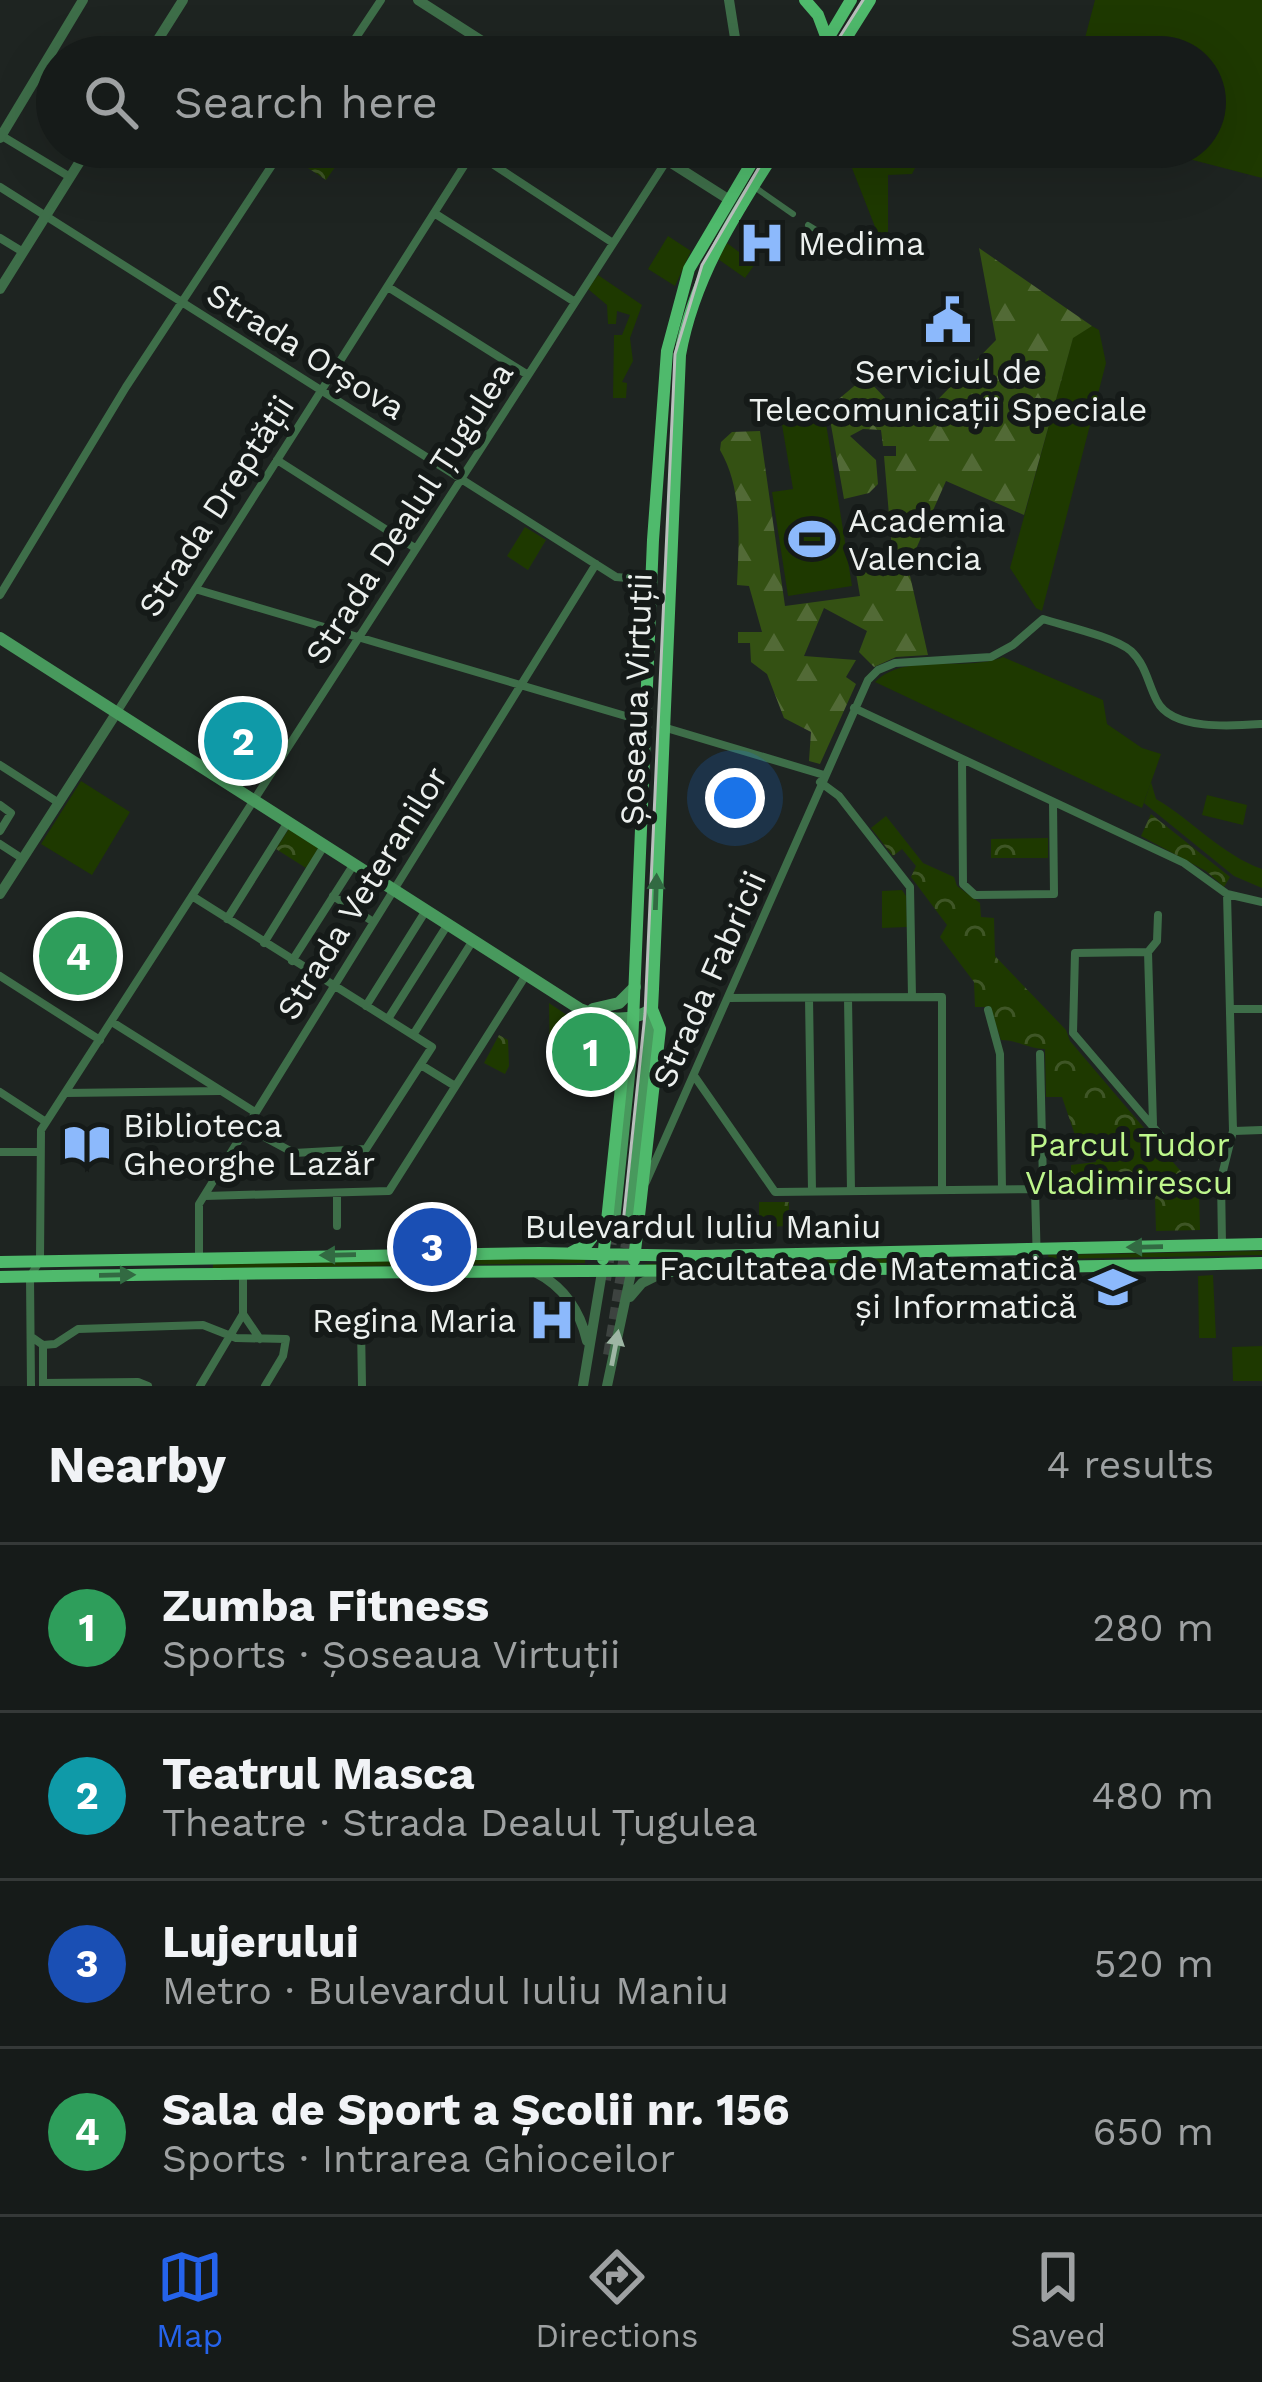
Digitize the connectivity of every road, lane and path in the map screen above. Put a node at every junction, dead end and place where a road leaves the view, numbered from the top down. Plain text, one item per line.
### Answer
1 (82, 0) edge
2 (183, 0) edge
3 (381, 0) edge
4 (418, 0) edge
5 (729, 0) edge
6 (870, 0) edge
7 (850, 2) edge
8 (810, 5) edge
9 (61, 36) edge
10 (160, 36) edge
11 (357, 36) edge
12 (474, 36) edge
13 (735, 36) edge
14 (826, 36) edge
15 (829, 36) edge
16 (847, 36) edge
17 (36, 78) edge
18 (1, 137) edge
19 (36, 158) edge
20 (53, 168) edge
21 (76, 168) edge
22 (270, 168) edge
23 (463, 168) edge
24 (503, 168) edge
25 (662, 168) edge
26 (679, 168) edge
27 (748, 168) edge
28 (765, 168) edge
29 (70, 178) junction
30 (753, 186) junction
31 (0, 187) edge
32 (728, 200) junction
33 (434, 213) junction
34 (793, 214) dead end
35 (46, 215) junction
36 (808, 225) dead end
37 (0, 238) edge
38 (613, 243) junction
39 (849, 250) dead end
40 (23, 252) junction
41 (388, 287) junction
42 (0, 289) edge
43 (182, 301) junction
44 (575, 302) junction
45 (528, 375) junction
46 (321, 392) junction
47 (277, 460) junction
48 (461, 478) junction
49 (415, 548) junction
50 (596, 564) junction
51 (652, 580) junction
52 (195, 589) junction
53 (0, 595) edge
54 (357, 637) junction
55 (0, 638) edge
56 (520, 685) junction
57 (854, 708) junction
58 (116, 712) junction
59 (646, 722) junction
60 (1262, 724) edge
61 (661, 726) junction
62 (962, 759) junction
63 (4, 767) edge
64 (822, 778) junction
65 (0, 784) edge
66 (252, 799) junction
67 (59, 802) junction
68 (1053, 802) junction
69 (0, 805) edge
70 (288, 822) junction
71 (0, 831) edge
72 (0, 844) edge
73 (324, 846) junction
74 (23, 859) junction
75 (353, 864) junction
76 (392, 889) junction
77 (0, 894) edge
78 (1227, 894) junction
79 (192, 896) junction
80 (333, 896) junction
81 (1262, 902) edge
82 (426, 910) junction
83 (1157, 915) dead end
84 (227, 919) junction
85 (372, 921) junction
86 (448, 924) junction
87 (473, 940) junction
88 (264, 943) junction
89 (1148, 952) junction
90 (292, 961) junction
91 (526, 975) junction
92 (0, 976) edge
93 (333, 986) junction
94 (635, 987) junction
95 (912, 997) junction
96 (728, 998) junction
97 (809, 998) junction
98 (848, 998) junction
99 (366, 1006) junction
100 (580, 1009) junction
101 (652, 1009) junction
102 (1230, 1009) junction
103 (1262, 1009) edge
104 (988, 1010) dead end
105 (388, 1019) junction
106 (633, 1019) junction
107 (112, 1022) junction
108 (412, 1035) junction
109 (100, 1040) junction
110 (632, 1046) junction
111 (1040, 1054) dead end
112 (419, 1069) junction
113 (694, 1076) junction
114 (455, 1086) junction
115 (222, 1091) junction
116 (0, 1092) edge
117 (65, 1093) junction
118 (255, 1112) junction
119 (46, 1122) junction
120 (246, 1126) junction
121 (1153, 1126) junction
122 (1262, 1130) edge
123 (1233, 1131) junction
124 (0, 1152) edge
125 (38, 1152) junction
126 (1226, 1156) junction
127 (643, 1189) junction
128 (1002, 1189) junction
129 (1035, 1189) junction
130 (942, 1190) junction
131 (812, 1191) junction
132 (851, 1191) junction
133 (337, 1193) junction
134 (204, 1196) junction
135 (610, 1219) junction
136 (338, 1226) dead end
137 (634, 1228) junction
138 (1262, 1244) edge
139 (1222, 1245) junction
140 (1037, 1249) junction
141 (569, 1253) junction
142 (604, 1253) junction
143 (634, 1255) junction
144 (666, 1256) junction
145 (199, 1258) junction
146 (40, 1260) junction
147 (0, 1262) edge
148 (1262, 1262) edge
149 (1037, 1267) junction
150 (532, 1270) junction
151 (243, 1272) junction
152 (602, 1272) junction
153 (631, 1273) junction
154 (663, 1273) junction
155 (0, 1277) edge
156 (30, 1284) junction
157 (622, 1311) junction
158 (243, 1314) junction
159 (361, 1326) dead end
160 (230, 1336) junction
161 (32, 1337) junction
162 (261, 1340) junction
163 (43, 1345) junction
164 (588, 1353) junction
165 (43, 1385) edge
166 (31, 1386) edge
167 (148, 1386) edge
168 (200, 1386) edge
169 (265, 1386) edge
170 (362, 1386) edge
171 (583, 1386) edge
172 (608, 1386) edge

1 - 9 street
2 - 10 street
3 - 11 street
4 - 12 street
5 - 13 street
6 - 16 main road
7 - 8 main road
7 - 15 main road
8 - 14 main road
17 - 18 street
18 - 19 street
20 - 29 street
21 - 29 street
22 - 43 street
23 - 33 street, Strada Dreptății
24 - 38 street
25 - 38 street, Strada Dealul Țugulea
26 - 32 street
27 - 32 main road, Șoseaua Virtuții
28 - 30 main road, Șoseaua Virtuții
29 - 35 street
30 - 34 street
30 - 61 main road, Șoseaua Virtuții
31 - 35 street, Strada Orșova
32 - 51 main road, Șoseaua Virtuții
33 - 41 street, Strada Dreptății
33 - 44 street
35 - 40 street
35 - 43 street, Strada Orșova
36 - 39 street
37 - 40 street
38 - 44 street, Strada Dealul Țugulea
40 - 42 street
41 - 45 street
41 - 46 street, Strada Dreptății
43 - 46 street, Strada Orșova
43 - 53 street
44 - 45 street, Strada Dealul Țugulea
45 - 48 street, Strada Dealul Țugulea
46 - 47 street, Strada Dreptății
46 - 48 street, Strada Orșova
47 - 49 street
47 - 52 street, Strada Dreptății
48 - 49 street, Strada Dealul Țugulea
48 - 50 street, Strada Orșova
49 - 54 street, Strada Dealul Țugulea
50 - 51 street, Strada Orșova
50 - 56 street, Strada Veteranilor
51 - 59 main road, Șoseaua Virtuții
52 - 54 street
52 - 58 street, Strada Dreptății
54 - 56 street
54 - 66 street, Strada Dealul Țugulea
55 - 58 main road
56 - 59 street
56 - 76 street, Strada Veteranilor
57 - 60 street, Strada Fabricii
57 - 62 street
57 - 64 street, Strada Fabricii
58 - 66 main road
58 - 67 street, Strada Dreptății
59 - 94 main road, Șoseaua Virtuții
61 - 64 street
101 -> 61 main road, Șoseaua Virtuții
62 - 68 street
62 - 68 street
63 - 65 street
63 - 67 street
64 - 95 street
64 - 96 street, Strada Fabricii
66 - 70 main road
66 - 79 street, Strada Dealul Țugulea
67 - 74 street, Strada Dreptății
68 - 78 street
69 - 71 street
70 - 73 main road
70 - 84 street
72 - 74 street
73 - 75 main road
73 - 88 street
74 - 77 street, Strada Dreptății
75 - 76 main road
75 - 80 street
76 - 82 main road
76 - 85 street, Strada Veteranilor
78 - 81 street
78 - 102 street
79 - 84 street
79 - 107 street, Strada Dealul Țugulea
80 - 85 street
80 - 90 street
82 - 86 main road
82 - 99 street
83 - 89 street
84 - 88 street
85 - 93 street, Strada Veteranilor
86 - 87 main road
86 - 105 street
87 - 91 main road
87 - 108 street
88 - 90 street
89 - 121 street
89 - 121 street
90 - 93 street
91 - 100 main road
91 - 114 street
92 - 109 street
93 - 99 street
93 - 118 street, Strada Veteranilor
94 - 100 main road
94 - 106 main road, Șoseaua Virtuții
95 - 98 street
95 - 130 street
96 - 97 street
96 - 113 street, Strada Fabricii
97 - 98 street
97 - 131 street
98 - 132 street
99 - 105 street
100 - 106 main road
100 - 110 main road
101 - 106 main road
101 - 127 main road, Șoseaua Virtuții
101 - 137 main road
102 - 103 street
102 - 123 street
104 - 128 street
105 - 108 street
106 - 110 main road, Șoseaua Virtuții
107 - 109 street, Strada Dealul Țugulea
107 - 115 street
108 - 112 street
109 - 117 street, Strada Dealul Țugulea
110 - 135 main road
110 - 135 main road, Șoseaua Virtuții
111 - 129 street
112 - 114 street
112 - 120 street
113 - 127 street, Strada Fabricii
113 - 131 street
114 - 133 street
115 - 117 street
115 - 118 street
116 - 119 street
117 - 119 street, Strada Dealul Țugulea
118 - 120 street, Strada Veteranilor
119 - 125 street, Strada Dealul Țugulea
120 - 134 street, Strada Veteranilor
121 - 126 street
122 - 123 street
123 - 126 street
124 - 125 street
125 - 146 street, Strada Dealul Țugulea
126 - 139 street
127 - 137 main road, Șoseaua Virtuții
128 - 129 street
128 - 130 street
129 - 140 street
130 - 132 street
131 - 132 street
133 - 134 street
133 - 136 street
134 - 145 street, Strada Veteranilor
135 - 141 main road
135 - 142 main road, Șoseaua Virtuții
137 - 143 main road, Șoseaua Virtuții
137 - 144 main road
138 - 139 main road, Bulevardul Iuliu Maniu
139 -> 140 main road, Bulevardul Iuliu Maniu
140 - 144 main road, Bulevardul Iuliu Maniu
140 - 149 street
141 - 142 main road, Bulevardul Iuliu Maniu
141 -> 145 main road, Bulevardul Iuliu Maniu
142 - 143 main road, Bulevardul Iuliu Maniu
142 - 152 main road, Șoseaua Virtuții
143 - 144 main road, Bulevardul Iuliu Maniu
143 - 153 main road, Șoseaua Virtuții
145 - 146 main road, Bulevardul Iuliu Maniu
146 - 147 main road, Bulevardul Iuliu Maniu
146 - 156 street
148 - 149 main road, Bulevardul Iuliu Maniu
149 - 154 main road, Bulevardul Iuliu Maniu
150 - 151 main road, Bulevardul Iuliu Maniu
150 - 152 main road, Bulevardul Iuliu Maniu
150 - 164 street
156 -> 151 main road, Bulevardul Iuliu Maniu
151 - 158 street
152 - 153 main road, Bulevardul Iuliu Maniu
152 - 164 street
153 - 154 main road, Bulevardul Iuliu Maniu
153 - 157 street
154 - 157 street
155 - 156 main road, Bulevardul Iuliu Maniu
156 - 161 street
172 -> 157 street
158 - 160 street
158 - 162 street
159 - 170 street
160 - 162 street
160 - 163 street
160 - 168 street
161 - 163 street
161 - 166 street
162 - 169 street
163 - 165 street
164 - 171 street
165 - 167 street

